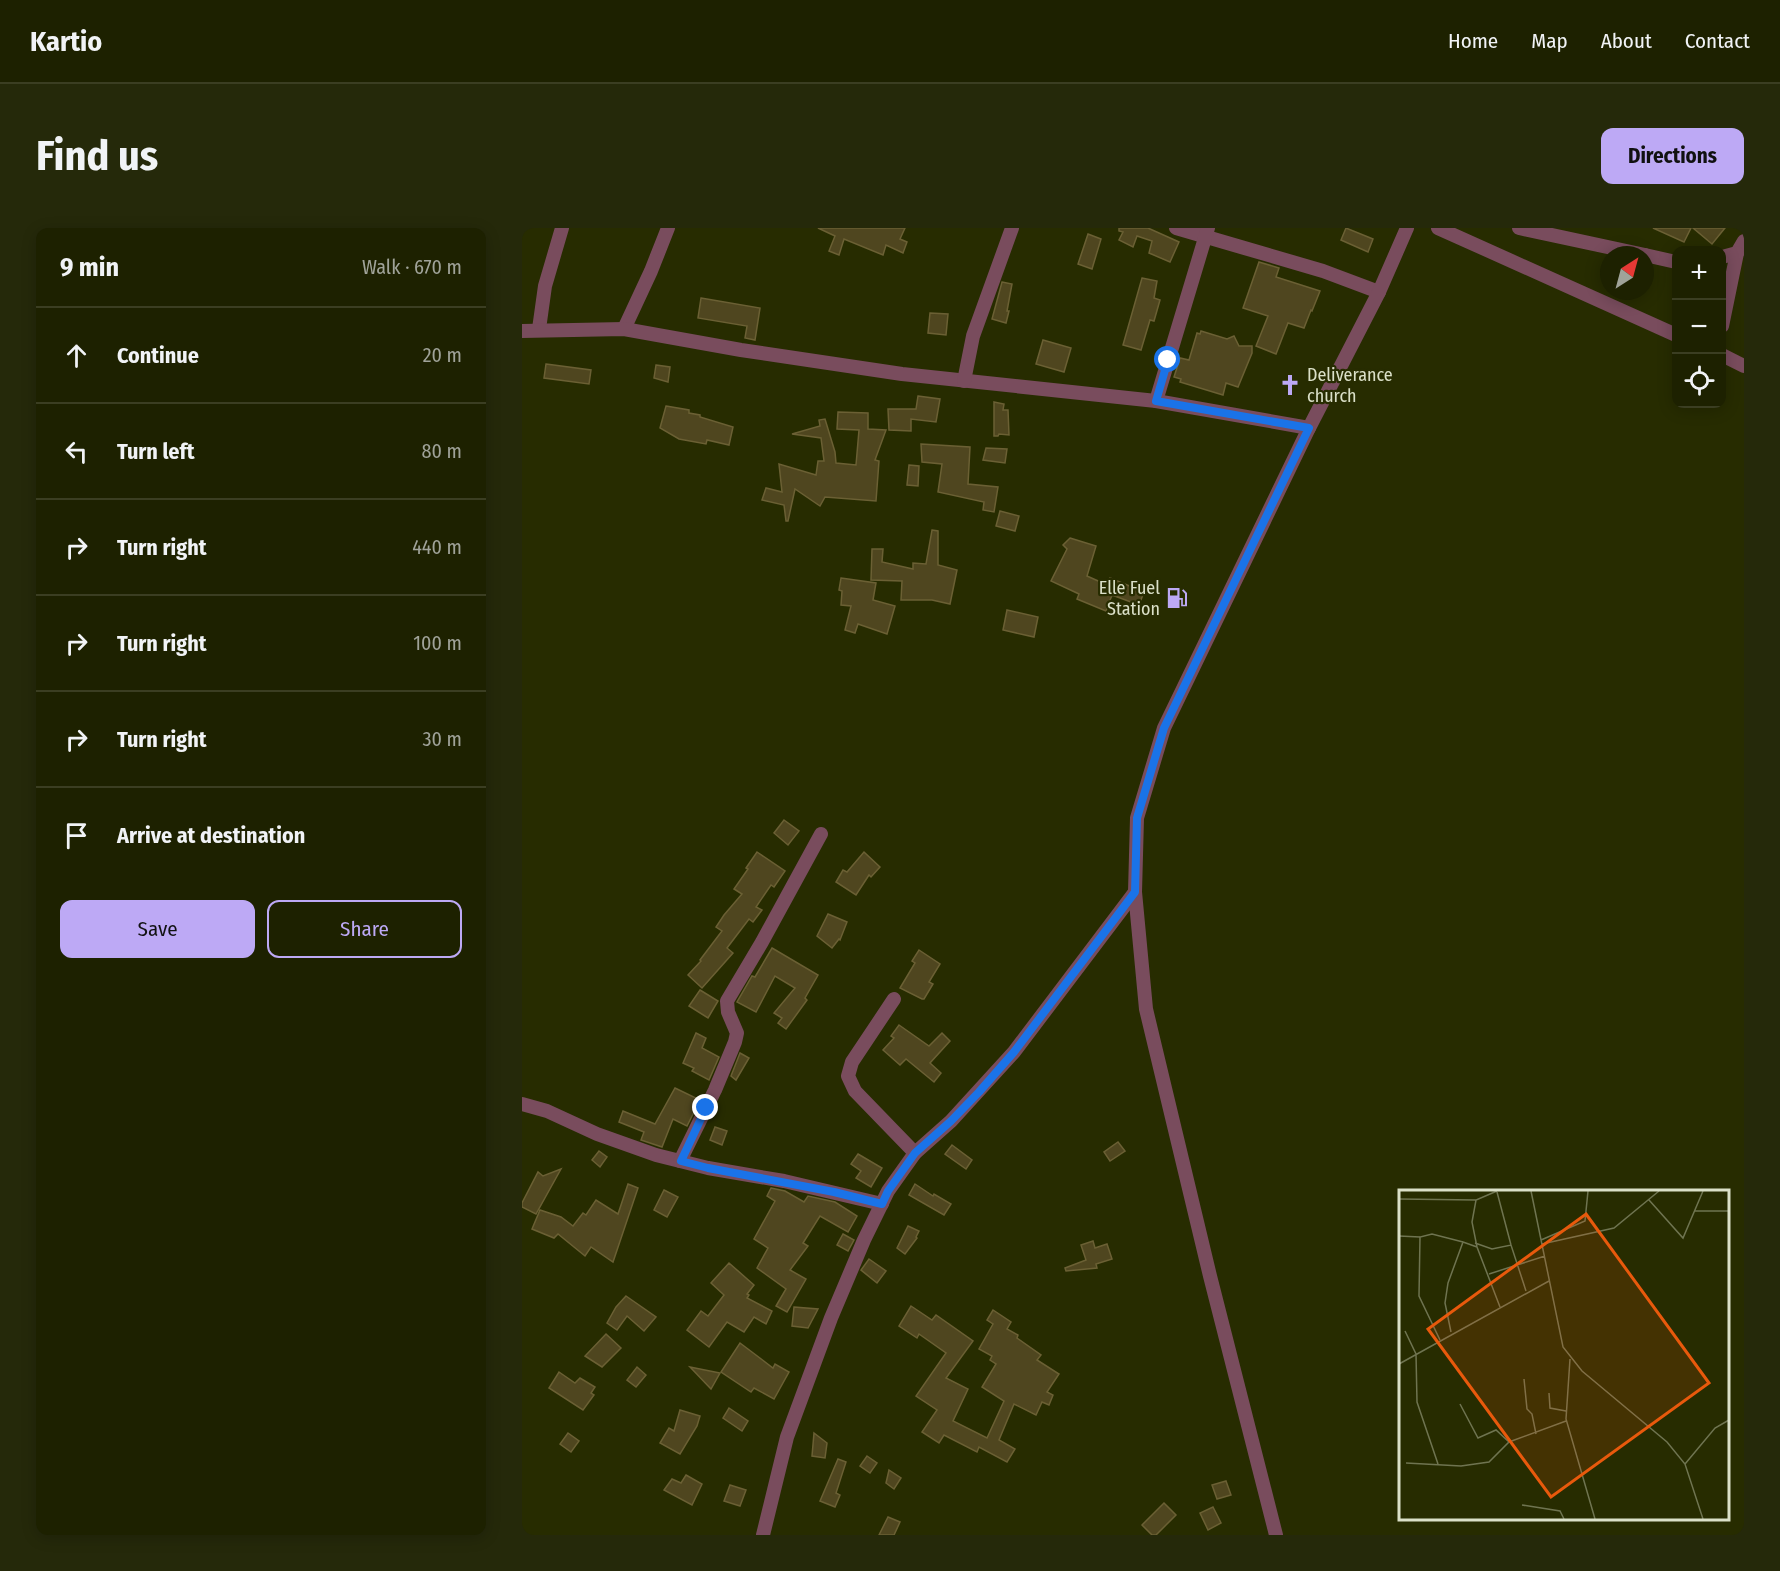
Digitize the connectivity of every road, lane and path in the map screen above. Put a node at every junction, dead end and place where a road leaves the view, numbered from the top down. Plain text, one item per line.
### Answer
1 (562, 228) edge
2 (668, 228) edge
3 (1012, 228) edge
4 (1176, 228) edge
5 (1407, 228) edge
6 (1438, 228) edge
7 (1519, 228) edge
8 (1206, 233) edge
9 (1603, 246) edge
10 (1740, 247) edge
11 (1726, 255) edge
12 (1654, 257) edge
13 (1672, 261) edge
14 (1379, 292) junction
15 (1726, 308) edge
16 (540, 329) junction
17 (624, 329) junction
18 (522, 331) edge
19 (1672, 333) edge
20 (1726, 357) edge
21 (1744, 366) edge
22 (964, 381) junction
23 (1156, 401) junction
24 (1309, 428) junction
25 (821, 834) dead end
26 (1135, 892) junction
27 (894, 999) dead end
28 (522, 1104) edge
29 (915, 1153) junction
30 (681, 1161) junction
31 (882, 1204) junction
32 (763, 1535) edge
33 (1276, 1535) edge

1 - 16 street
2 - 17 street
3 - 22 street
4 - 8 street
5 - 14 street
6 - 19 street
7 - 9 street
8 - 14 street
8 - 23 street
10 - 11 street
10 - 15 street
12 - 13 street
14 - 24 street
16 - 17 street
16 - 18 street
17 - 22 street
20 - 21 street
22 - 23 street
23 - 24 street
24 - 26 street
25 - 30 street
26 - 29 street
26 - 33 street
27 - 29 street
28 - 30 street
29 - 31 street
30 - 31 street
31 - 32 street

